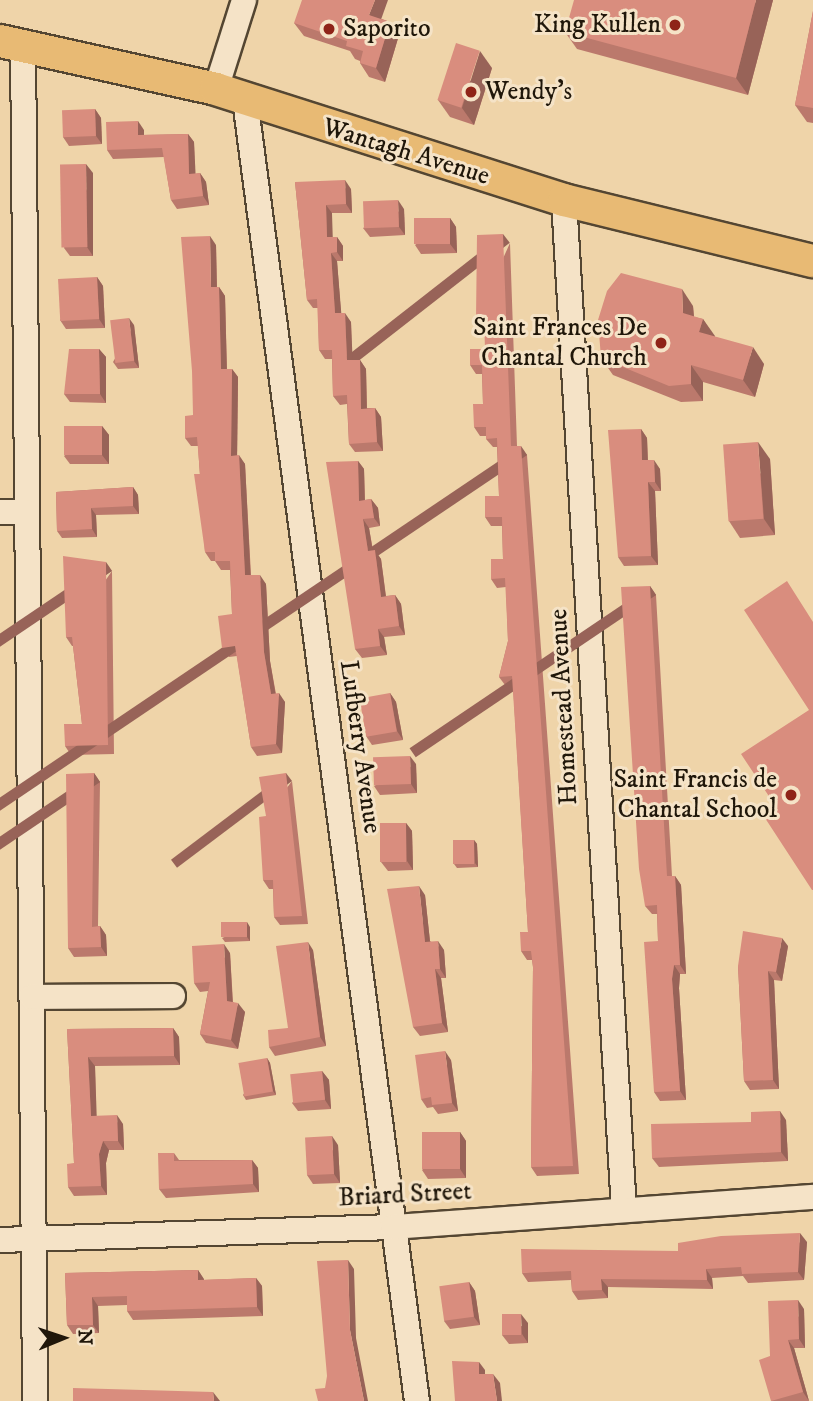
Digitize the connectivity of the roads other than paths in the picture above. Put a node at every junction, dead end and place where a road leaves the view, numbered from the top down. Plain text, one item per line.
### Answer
1 (244, 0) edge
2 (11, 42) edge
3 (216, 89) junction
4 (245, 100) junction
5 (564, 200) junction
6 (813, 261) edge
7 (0, 512) edge
8 (27, 512) junction
9 (173, 996) dead end
10 (32, 998) junction
11 (813, 1197) edge
12 (624, 1210) junction
13 (393, 1227) junction
14 (0, 1240) edge
15 (34, 1240) junction
16 (36, 1401) edge
17 (417, 1401) edge

1 - 3 street
2 - 3 main road, Wantagh Avenue
2 - 8 street
3 - 4 main road, Wantagh Avenue
4 - 5 main road, Wantagh Avenue
4 - 13 street, Lufberry Avenue
5 - 6 main road, Wantagh Avenue
5 - 12 street, Homestead Avenue
7 - 8 street
8 - 10 street
9 - 10 street
10 - 15 street
11 - 12 street, Briard Street
12 - 13 street, Briard Street
13 - 15 street, Briard Street
13 - 17 street, Lufberry Avenue
14 - 15 street, Briard Street
15 - 16 street

